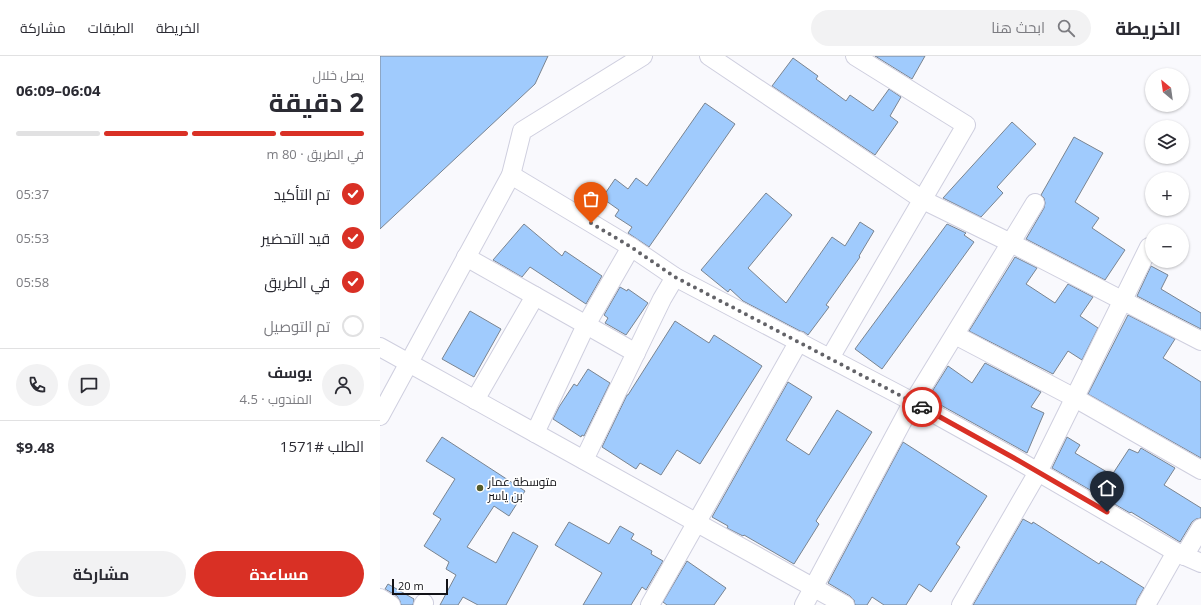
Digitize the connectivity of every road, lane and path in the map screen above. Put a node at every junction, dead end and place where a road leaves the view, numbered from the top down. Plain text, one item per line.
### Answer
1 (643, 56) edge
2 (709, 56) edge
3 (855, 56) edge
4 (511, 175) junction
5 (923, 200) junction
6 (1035, 203) dead end
7 (1011, 243) junction
8 (631, 247) junction
9 (1145, 255) edge
10 (466, 257) junction
11 (675, 277) junction
12 (535, 296) junction
13 (1122, 301) junction
14 (586, 325) junction
15 (954, 335) junction
16 (1201, 341) edge
17 (799, 342) junction
18 (380, 348) edge
19 (636, 353) junction
20 (830, 358) junction
21 (409, 364) junction
22 (1075, 398) junction
23 (475, 400) junction
24 (913, 402) junction
25 (380, 416) edge
26 (535, 433) junction
27 (584, 460) junction
28 (1201, 470) edge
29 (1038, 472) junction
30 (697, 523) junction
31 (1201, 528) edge
32 (1180, 554) junction
33 (1201, 563) edge
34 (814, 588) junction
35 (380, 598) edge
36 (391, 605) edge
37 (650, 605) edge
38 (804, 605) edge
39 (845, 605) edge
40 (960, 605) edge
41 (1146, 605) edge

1 - 4 street
2 - 5 street
3 - 5 street
4 - 8 street
4 - 10 street
5 - 7 street
5 - 20 street
6 - 7 street
7 - 13 street
7 - 15 street
8 - 11 street
8 - 14 street
9 - 13 street
10 - 12 street
10 - 21 street
11 - 17 street
11 - 19 street
12 - 14 street
12 - 23 street
13 - 16 street
13 - 22 street
14 - 19 street
14 - 26 street
15 - 22 street
15 - 24 street
17 - 20 street
17 - 30 street
18 - 21 street
19 - 27 street
20 - 24 street
21 - 23 street
21 - 25 street
22 - 28 street
22 - 29 street
23 - 26 street
24 - 29 street
24 - 34 street
26 - 27 street
27 - 30 street
29 - 32 street
29 - 40 street
30 - 34 street
30 - 37 street
31 - 32 street
32 - 33 street
32 - 41 street
34 - 38 street
34 - 39 street
35 - 36 street

